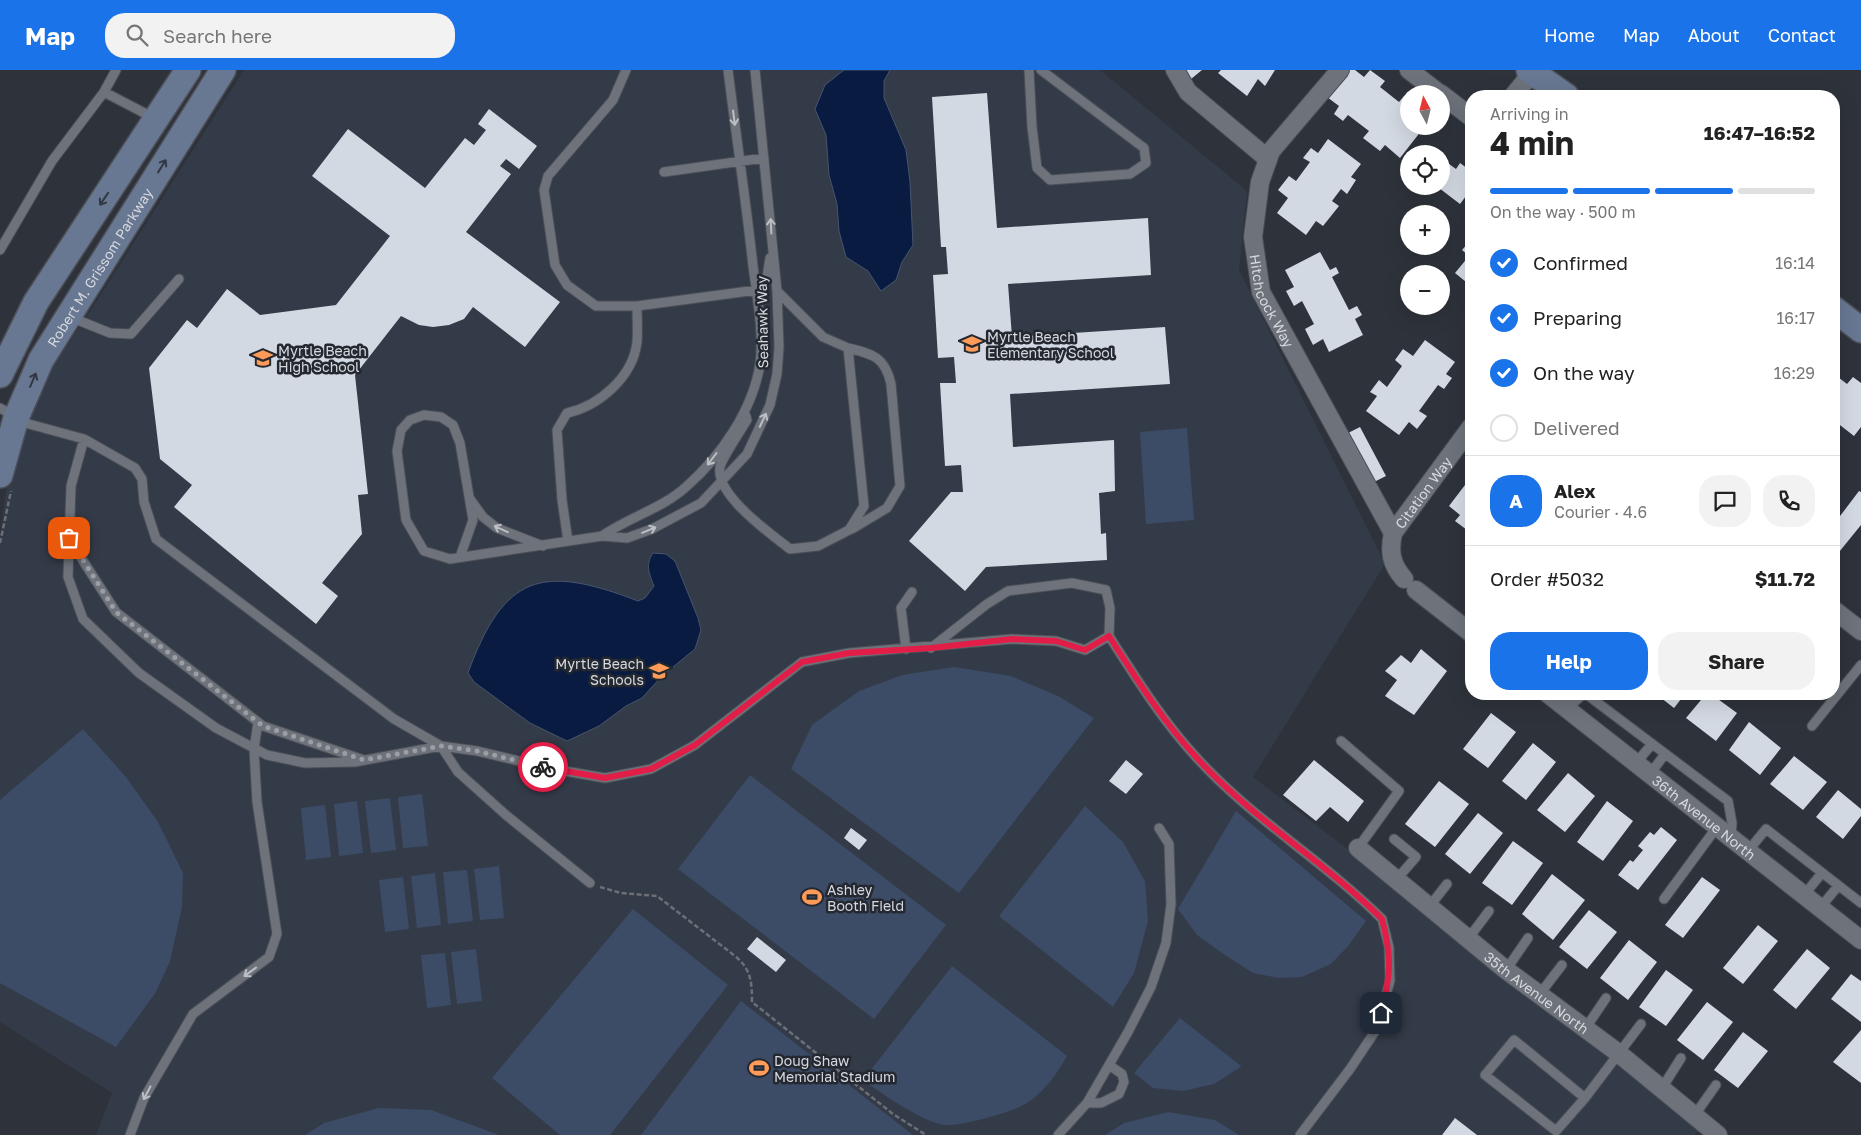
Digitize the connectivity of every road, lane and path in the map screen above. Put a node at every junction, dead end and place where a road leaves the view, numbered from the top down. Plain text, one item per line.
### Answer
1 (116, 70) edge
2 (188, 70) edge
3 (223, 70) edge
4 (626, 70) edge
5 (728, 70) edge
6 (755, 70) edge
7 (1029, 70) edge
8 (1041, 70) edge
9 (1175, 70) edge
10 (1340, 70) edge
11 (1409, 70) edge
12 (1531, 71) edge
13 (1429, 85) edge
14 (1517, 90) edge
15 (1551, 90) edge
16 (104, 92) junction
17 (1450, 101) edge
18 (1465, 112) edge
19 (157, 120) junction
20 (764, 158) junction
21 (1268, 159) junction
22 (739, 160) junction
23 (664, 172) dead end
24 (772, 244) junction
25 (0, 250) edge
26 (179, 279) dead end
27 (756, 290) junction
28 (777, 291) junction
29 (637, 306) junction
30 (1840, 314) edge
31 (68, 316) junction
32 (1861, 330) edge
33 (848, 348) junction
34 (0, 375) edge
35 (746, 411) junction
36 (8, 413) edge
37 (84, 439) junction
38 (1465, 439) edge
39 (6, 480) edge
40 (722, 480) junction
41 (469, 497) junction
42 (849, 530) junction
43 (1393, 533) junction
44 (602, 536) junction
45 (69, 538) junction
46 (568, 541) junction
47 (0, 544) edge
48 (543, 546) junction
49 (460, 557) junction
50 (912, 592) dead end
51 (1840, 615) edge
52 (1465, 628) edge
53 (1861, 631) edge
54 (1109, 636) junction
55 (931, 648) junction
56 (906, 649) junction
57 (1861, 665) edge
58 (1840, 691) edge
59 (1556, 700) edge
60 (1577, 700) edge
61 (1594, 700) edge
62 (1833, 700) edge
63 (1567, 709) junction
64 (258, 722) junction
65 (1812, 726) dead end
66 (1341, 741) dead end
67 (1652, 744) junction
68 (441, 746) junction
69 (254, 749) junction
70 (1665, 754) junction
71 (364, 760) junction
72 (1636, 763) junction
73 (1650, 774) junction
74 (1159, 828) dead end
75 (1724, 832) junction
76 (1394, 839) dead end
77 (1358, 848) joint
78 (1748, 851) junction
79 (1822, 873) junction
80 (1396, 880) junction
81 (590, 884) joint
82 (1447, 884) dead end
83 (1838, 886) junction
84 (1804, 896) junction
85 (1664, 899) dead end
86 (1861, 903) edge
87 (1429, 907) junction
88 (1820, 908) junction
89 (1489, 911) dead end
90 (1528, 938) dead end
91 (1468, 939) junction
92 (1861, 940) edge
93 (1562, 965) dead end
94 (1506, 970) junction
95 (1539, 995) junction
96 (1606, 998) dead end
97 (1641, 1024) dead end
98 (1584, 1029) junction
99 (1617, 1052) junction
100 (1681, 1058) dead end
101 (1109, 1065) junction
102 (1716, 1085) dead end
103 (1662, 1088) junction
104 (1585, 1098) junction
105 (1087, 1103) junction
106 (1694, 1116) junction
107 (130, 1135) edge
108 (926, 1135) edge
109 (1058, 1135) edge
110 (1300, 1135) edge
111 (1718, 1135) edge

1 - 16 lane
2 - 19 main road
31 -> 3 main road, Robert M. Grissom Parkway
4 - 29 lane
5 -> 22 lane, Seahawk Way
6 - 20 lane, Seahawk Way
7 - 8 lane
9 - 21 street
10 - 21 street, Hitchcock Way
11 - 13 street
12 - 14 street
12 - 15 main road
16 - 19 lane
16 - 25 lane
17 - 18 street
19 -> 34 main road
20 - 22 lane
24 -> 20 lane, Seahawk Way
21 - 43 street, Hitchcock Way
22 - 23 lane
22 - 27 lane, Seahawk Way
24 - 27 lane
24 - 28 lane, Seahawk Way
26 - 31 lane
27 - 29 lane
27 - 35 lane, Seahawk Way
28 - 33 lane
40 -> 28 lane, Seahawk Way
29 - 46 lane
30 - 32 main road
36 -> 31 main road, Robert M. Grissom Parkway
33 - 42 lane
33 - 42 lane
35 - 40 lane
35 -> 44 lane, Seahawk Way
36 - 37 lane
36 - 39 main road, Robert M. Grissom Parkway
37 - 45 lane
37 - 68 lane
38 - 43 street, Citation Way
39 - 47 path
40 - 42 lane
44 -> 40 lane, Seahawk Way
48 -> 41 lane, Seahawk Way
41 - 49 lane, Seahawk Way
41 - 49 lane, Seahawk Way
43 - 52 street, Citation Way
44 - 46 lane, Seahawk Way
45 - 64 lane
45 - 69 lane
46 - 48 lane, Seahawk Way
48 - 49 lane, Seahawk Way
50 - 56 lane
51 - 53 street
54 - 55 lane
54 - 55 lane
54 - 110 lane
55 - 56 lane
56 - 68 lane
57 - 58 lane
59 - 63 street, 36th Avenue North
60 - 63 lane
61 - 67 lane
62 - 65 lane
63 - 72 street, 36th Avenue North
64 - 69 lane
64 - 71 lane
66 - 77 lane
67 - 70 lane
67 - 72 lane
68 - 71 lane
68 - 81 lane
69 - 71 lane
69 -> 107 lane
70 - 73 lane
70 - 75 lane
72 - 73 street, 36th Avenue North
73 - 75 street, 36th Avenue North
74 - 101 lane
75 - 78 street, 36th Avenue North
75 - 85 lane
76 - 80 lane
77 - 80 street, 35th Avenue North
78 - 79 lane
78 - 84 street, 36th Avenue North
79 - 83 lane
79 - 84 lane
80 - 87 street, 35th Avenue North
81 - 108 path
82 - 87 lane
83 - 86 lane
83 - 88 lane
84 - 88 street, 36th Avenue North
87 - 91 street, 35th Avenue North
88 - 92 street, 36th Avenue North
89 - 91 lane
90 - 94 lane
91 - 94 street, 35th Avenue North
93 - 95 lane
94 - 95 street, 35th Avenue North
95 - 98 street, 35th Avenue North
96 - 98 lane
97 - 99 lane
98 - 99 street, 35th Avenue North
99 - 103 street, 35th Avenue North
99 - 104 lane
100 - 103 lane
101 - 105 lane
101 - 105 lane
102 - 106 lane
103 - 106 street, 35th Avenue North
104 - 104 lane
105 - 109 lane
106 - 111 street, 35th Avenue North

